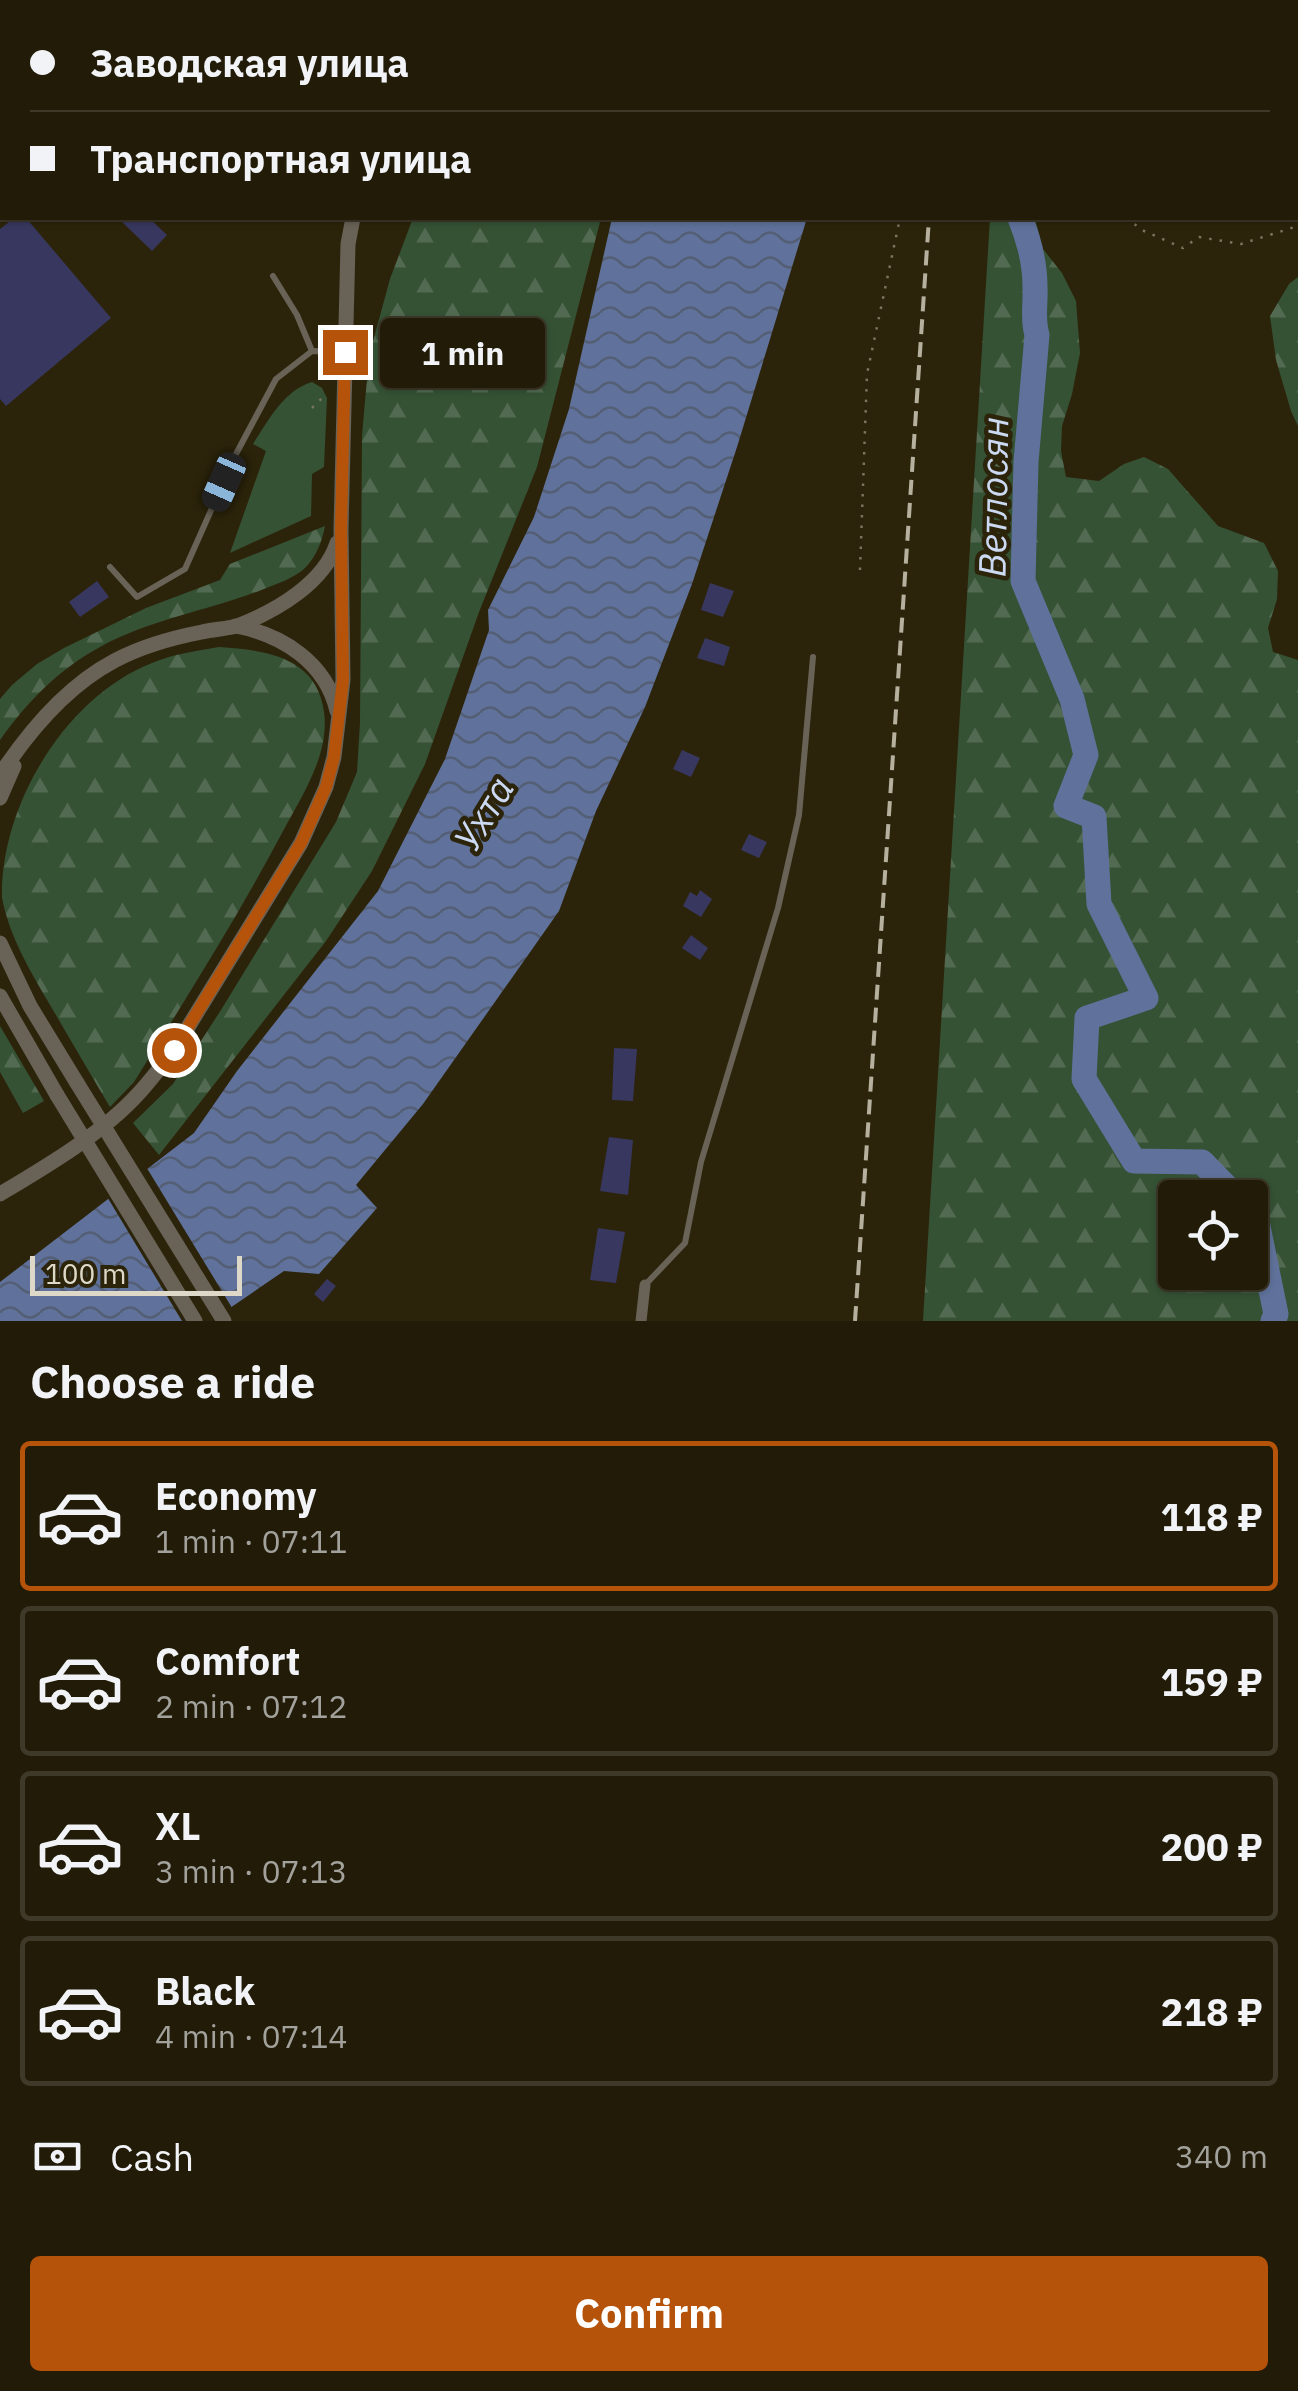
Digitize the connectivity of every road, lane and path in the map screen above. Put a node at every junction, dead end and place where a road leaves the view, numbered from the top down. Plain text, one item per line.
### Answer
1 (353, 220) edge
2 (900, 220) edge
3 (1129, 220) edge
4 (1298, 226) edge
5 (272, 276) dead end
6 (312, 351) junction
7 (345, 352) junction
8 (325, 395) dead end
9 (312, 408) dead end
10 (341, 529) junction
11 (110, 568) dead end
12 (860, 570) dead end
13 (236, 626) junction
14 (813, 657) dead end
15 (42, 720) junction
16 (338, 727) junction
17 (0, 775) edge
18 (0, 798) edge
19 (0, 943) edge
20 (0, 996) edge
21 (0, 1194) edge
22 (645, 1285) joint
23 (196, 1321) edge
24 (224, 1321) edge
25 (640, 1321) edge

1 - 7 street
2 - 12 path
3 - 4 path
5 - 6 lane
6 - 7 lane
6 - 11 lane
7 - 10 street
8 - 9 path
10 - 13 street
10 - 16 street
13 - 15 street
13 - 16 street
14 - 22 lane
15 - 17 street
15 - 18 street
16 - 21 street
19 - 24 street, bridge
20 - 23 street, bridge
22 - 25 street

